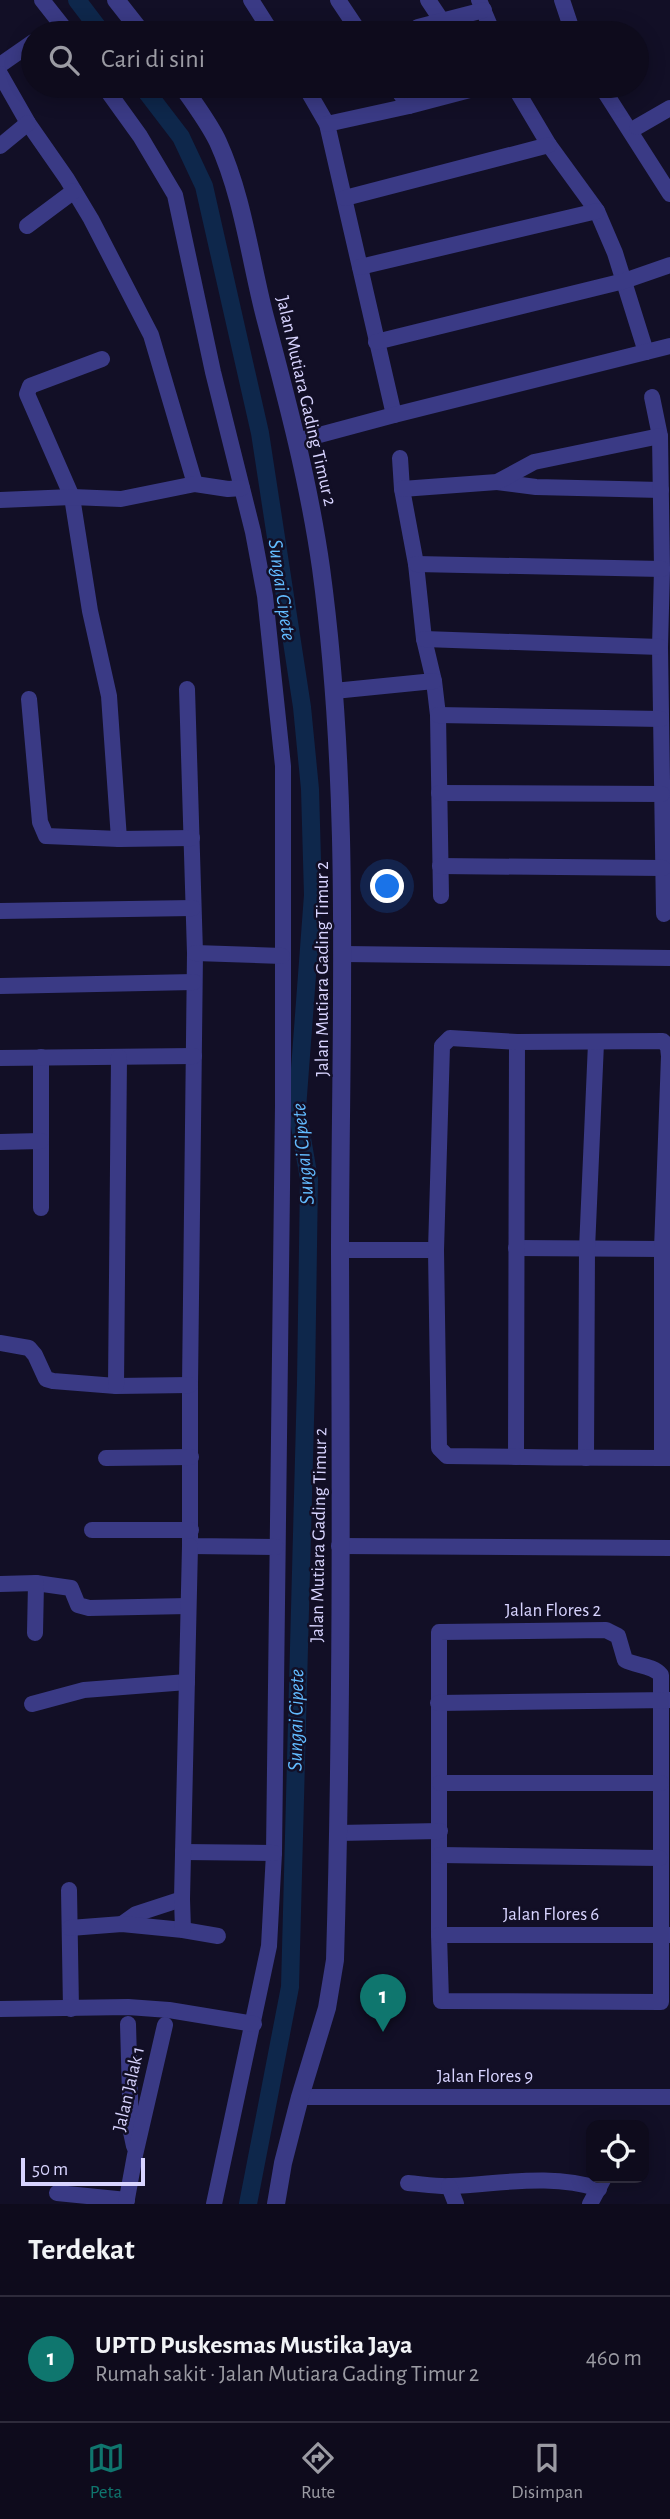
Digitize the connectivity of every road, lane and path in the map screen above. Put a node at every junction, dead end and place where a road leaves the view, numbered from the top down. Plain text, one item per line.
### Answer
1 (42, 0) edge
2 (116, 0) edge
3 (251, 0) edge
4 (338, 0) edge
5 (428, 0) edge
6 (562, 0) edge
7 (481, 5) edge
8 (58, 21) edge
9 (133, 21) edge
10 (264, 21) edge
11 (352, 21) edge
12 (442, 21) joint
13 (569, 21) edge
14 (21, 51) edge
15 (0, 65) edge
16 (0, 74) edge
17 (113, 98) edge
18 (190, 98) edge
19 (312, 98) edge
20 (403, 98) edge
21 (439, 98) edge
22 (521, 98) edge
23 (609, 98) edge
24 (409, 106) junction
25 (670, 108) edge
26 (28, 123) junction
27 (327, 124) junction
28 (637, 127) dead end
29 (550, 145) junction
30 (0, 146) edge
31 (74, 191) junction
32 (670, 194) edge
33 (345, 198) junction
34 (597, 211) junction
35 (27, 226) dead end
36 (670, 265) edge
37 (360, 267) junction
38 (624, 281) junction
39 (376, 342) junction
40 (670, 346) edge
41 (646, 352) junction
42 (102, 359) dead end
43 (652, 397) dead end
44 (394, 415) junction
45 (660, 436) junction
46 (297, 441) junction
47 (400, 458) dead end
48 (497, 482) junction
49 (195, 484) junction
50 (242, 488) junction
51 (402, 489) junction
52 (661, 490) junction
53 (72, 497) junction
54 (0, 500) edge
55 (416, 564) junction
56 (662, 569) junction
57 (424, 639) junction
58 (660, 647) junction
59 (434, 681) junction
60 (187, 689) dead end
61 (334, 691) junction
62 (29, 699) dead end
63 (438, 715) junction
64 (661, 719) junction
65 (439, 793) junction
66 (662, 794) junction
67 (119, 838) junction
68 (192, 838) junction
69 (440, 866) junction
70 (663, 868) junction
71 (441, 896) dead end
72 (193, 908) junction
73 (0, 911) edge
74 (664, 914) dead end
75 (195, 953) junction
76 (344, 954) junction
77 (282, 956) junction
78 (670, 958) edge
79 (194, 982) junction
80 (0, 986) edge
81 (517, 1042) junction
82 (596, 1043) junction
83 (194, 1056) junction
84 (41, 1057) junction
85 (119, 1057) junction
86 (0, 1058) edge
87 (41, 1141) junction
88 (0, 1142) edge
89 (41, 1208) dead end
90 (516, 1248) junction
91 (587, 1249) junction
92 (662, 1249) junction
93 (340, 1250) junction
94 (436, 1250) junction
95 (0, 1343) edge
96 (190, 1385) junction
97 (116, 1386) junction
98 (191, 1457) junction
99 (516, 1457) junction
100 (106, 1458) dead end
101 (586, 1458) junction
102 (666, 1458) edge
103 (92, 1530) dead end
104 (191, 1538) junction
105 (340, 1546) junction
106 (276, 1547) junction
107 (670, 1548) edge
108 (36, 1583) junction
109 (0, 1584) edge
110 (188, 1606) junction
111 (35, 1633) dead end
112 (187, 1682) junction
113 (665, 1700) edge
114 (438, 1703) junction
115 (32, 1704) dead end
116 (440, 1783) junction
117 (660, 1783) junction
118 (440, 1831) junction
119 (338, 1833) junction
120 (183, 1852) junction
121 (274, 1853) junction
122 (440, 1855) junction
123 (660, 1858) junction
124 (69, 1890) dead end
125 (182, 1899) junction
126 (122, 1924) junction
127 (70, 1928) junction
128 (183, 1930) junction
129 (439, 1935) junction
130 (666, 1935) edge
131 (218, 1936) dead end
132 (71, 2008) junction
133 (0, 2009) edge
134 (128, 2024) dead end
135 (254, 2024) junction
136 (165, 2025) dead end
137 (300, 2097) junction
138 (670, 2097) edge
139 (135, 2155) junction
140 (408, 2183) dead end
141 (586, 2183) edge
142 (601, 2183) edge
143 (449, 2186) junction
144 (57, 2193) dead end
145 (127, 2202) edge
146 (214, 2204) edge
147 (275, 2204) edge
148 (456, 2204) edge
149 (590, 2204) edge

1 - 8 street
2 - 9 street
3 - 10 street
4 - 11 street
5 - 12 street
6 - 13 street
7 - 12 street
14 - 15 street
16 - 26 street
17 - 50 street
18 - 46 street, Jalan Mutiara Gading Timur 2
19 - 27 street
20 - 24 street
21 - 24 street
22 - 29 street
23 - 32 street
24 - 27 street
25 - 28 street
26 - 30 street
26 - 31 street
27 - 33 street
29 - 33 street
29 - 34 street
31 - 35 street
31 - 49 street
33 - 37 street
34 - 37 street
34 - 38 street
36 - 38 street
37 - 39 street
38 - 39 street
38 - 41 street
39 - 44 street
40 - 41 street
41 - 44 street
42 - 53 street
43 - 45 street
44 - 46 street
45 - 48 street
45 - 52 street
46 - 61 street, Jalan Mutiara Gading Timur 2
47 - 51 street
48 - 51 street
48 - 52 street
49 - 50 street
49 - 53 street
50 - 77 street
51 - 55 street
52 - 56 street
53 - 54 street
53 - 67 street
55 - 56 street
55 - 57 street
56 - 58 street
57 - 58 street
57 - 59 street
58 - 64 street
59 - 61 street
59 - 63 street
60 - 68 street
61 - 76 street, Jalan Mutiara Gading Timur 2
62 - 67 street
63 - 64 street
63 - 65 street
64 - 66 street
65 - 66 street
65 - 69 street
66 - 70 street
67 - 68 street
68 - 72 street
69 - 70 street
69 - 71 street
70 - 74 street
72 - 73 street
72 - 75 street
75 - 77 street
75 - 79 street
76 - 78 street
76 - 93 street, Jalan Mutiara Gading Timur 2
77 - 106 street
79 - 80 street
79 - 83 street
81 - 82 street
81 - 90 street
81 - 94 street
82 - 91 street
82 - 92 street
83 - 85 street
83 - 96 street
84 - 85 street
84 - 86 street
84 - 87 street
85 - 97 street
87 - 88 street
87 - 89 street
90 - 91 street
90 - 99 street
91 - 92 street
91 - 101 street
92 - 102 street
93 - 94 street
93 - 105 street, Jalan Mutiara Gading Timur 2
94 - 99 street
95 - 97 street
96 - 97 street
96 - 98 street
98 - 100 street
98 - 104 street
99 - 101 street
101 - 102 street
103 - 104 street
104 - 106 street
104 - 110 street
105 - 107 street
105 - 119 street, Jalan Mutiara Gading Timur 2
106 - 121 street
108 - 109 street
108 - 110 street
108 - 111 street
110 - 112 street
112 - 115 street
112 - 120 street
113 - 114 street
113 - 114 street, Jalan Flores 2
113 - 117 street
114 - 116 street
116 - 117 street
116 - 118 street
117 - 123 street
118 - 119 street
118 - 122 street
119 - 137 street, Jalan Mutiara Gading Timur 2
120 - 121 street
120 - 125 street
121 - 135 street
122 - 123 street
122 - 129 street
123 - 130 street
124 - 127 street
125 - 126 street
125 - 128 street
126 - 127 street
126 - 128 street
127 - 132 street
128 - 131 street
129 - 130 street, Jalan Flores 6
129 - 130 street
132 - 133 street
132 - 135 street
134 - 139 street
135 - 146 street
136 - 139 street, Jalan Jalak 1
137 - 138 street, Jalan Flores 9
137 - 147 street, Jalan Mutiara Gading Timur 2
139 - 145 street, Jalan Jalak 1
140 - 143 street
141 - 143 street
142 - 149 street
143 - 148 street
144 - 145 street

